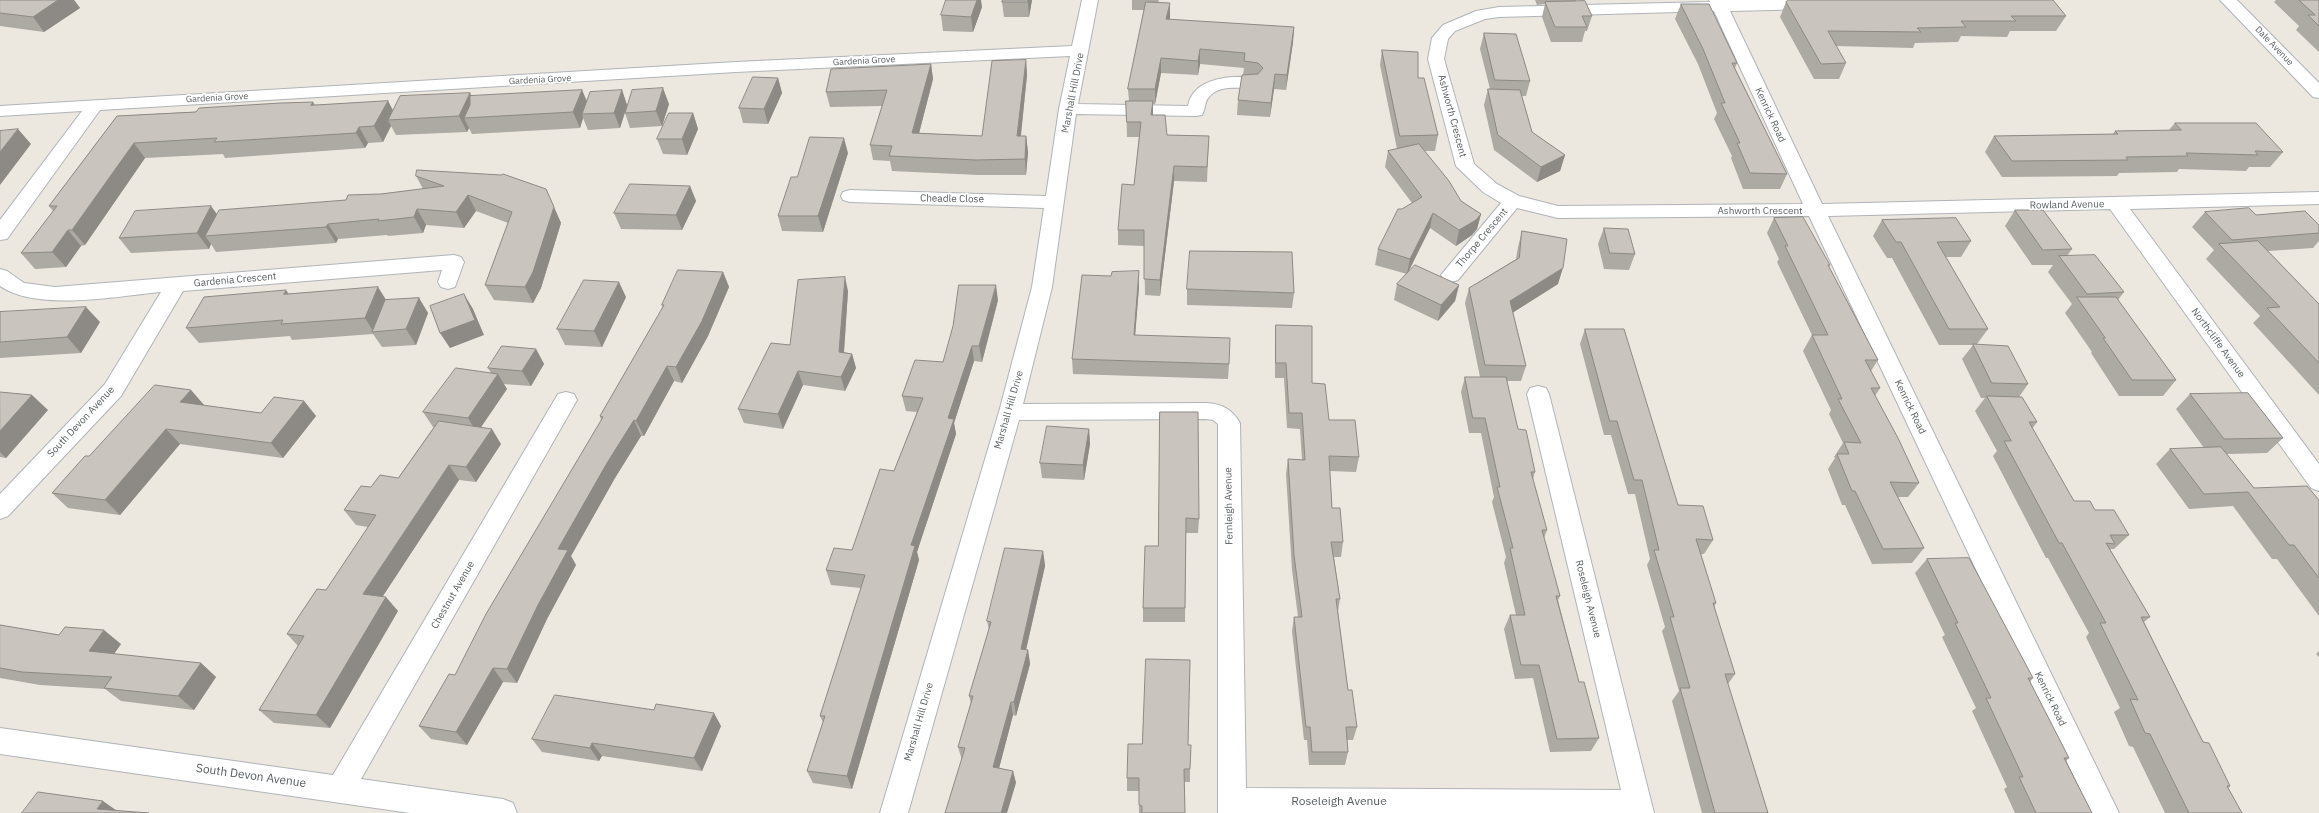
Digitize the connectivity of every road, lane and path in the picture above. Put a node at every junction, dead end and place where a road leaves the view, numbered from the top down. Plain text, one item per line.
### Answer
1 (1090, 0) edge
2 (2228, 0) edge
3 (1718, 3) edge
4 (1831, 3) edge
5 (1081, 51) junction
6 (1251, 83) edge
7 (2319, 93) edge
8 (96, 104) junction
9 (1068, 109) junction
10 (0, 111) edge
11 (850, 196) dead end
12 (2319, 198) edge
13 (1514, 201) junction
14 (1055, 202) junction
15 (2116, 204) junction
16 (1815, 211) junction
17 (0, 234) edge
18 (1451, 275) dead end
19 (0, 276) edge
20 (448, 282) dead end
21 (176, 285) junction
22 (1538, 394) dead end
23 (566, 400) dead end
24 (1010, 412) junction
25 (2319, 482) edge
26 (0, 509) edge
27 (0, 741) edge
28 (340, 789) junction
29 (1232, 807) edge
30 (1639, 809) edge
31 (503, 813) edge
32 (894, 813) edge
33 (2105, 813) edge

1 - 5 street, Marshall Hill Drive
2 - 7 street, Dale Avenue
3 - 4 street, Ashworth Crescent
3 - 13 street, Ashworth Crescent
3 - 16 street, Kenrick Road
5 - 8 street, Gardenia Grove
5 - 9 street, Marshall Hill Drive
6 - 9 street
8 - 10 street, Gardenia Grove
8 - 17 street
9 - 14 street, Marshall Hill Drive
11 - 14 street, Cheadle Close
12 - 15 street, Rowland Avenue
13 - 16 street, Ashworth Crescent
13 - 18 street, Thorpe Crescent
14 - 24 street, Marshall Hill Drive
15 - 16 street, Rowland Avenue
15 - 25 street, Northcliffe Avenue
16 - 33 street, Kenrick Road
19 - 21 street, Gardenia Crescent
20 - 21 street, Gardenia Crescent
21 - 26 street, South Devon Avenue
22 - 30 street, Roseleigh Avenue
23 - 28 street, Chestnut Avenue
24 - 29 street, Fernleigh Avenue
24 - 32 street, Marshall Hill Drive
27 - 28 street, South Devon Avenue
28 - 31 street, South Devon Avenue
29 - 30 street, Roseleigh Avenue

